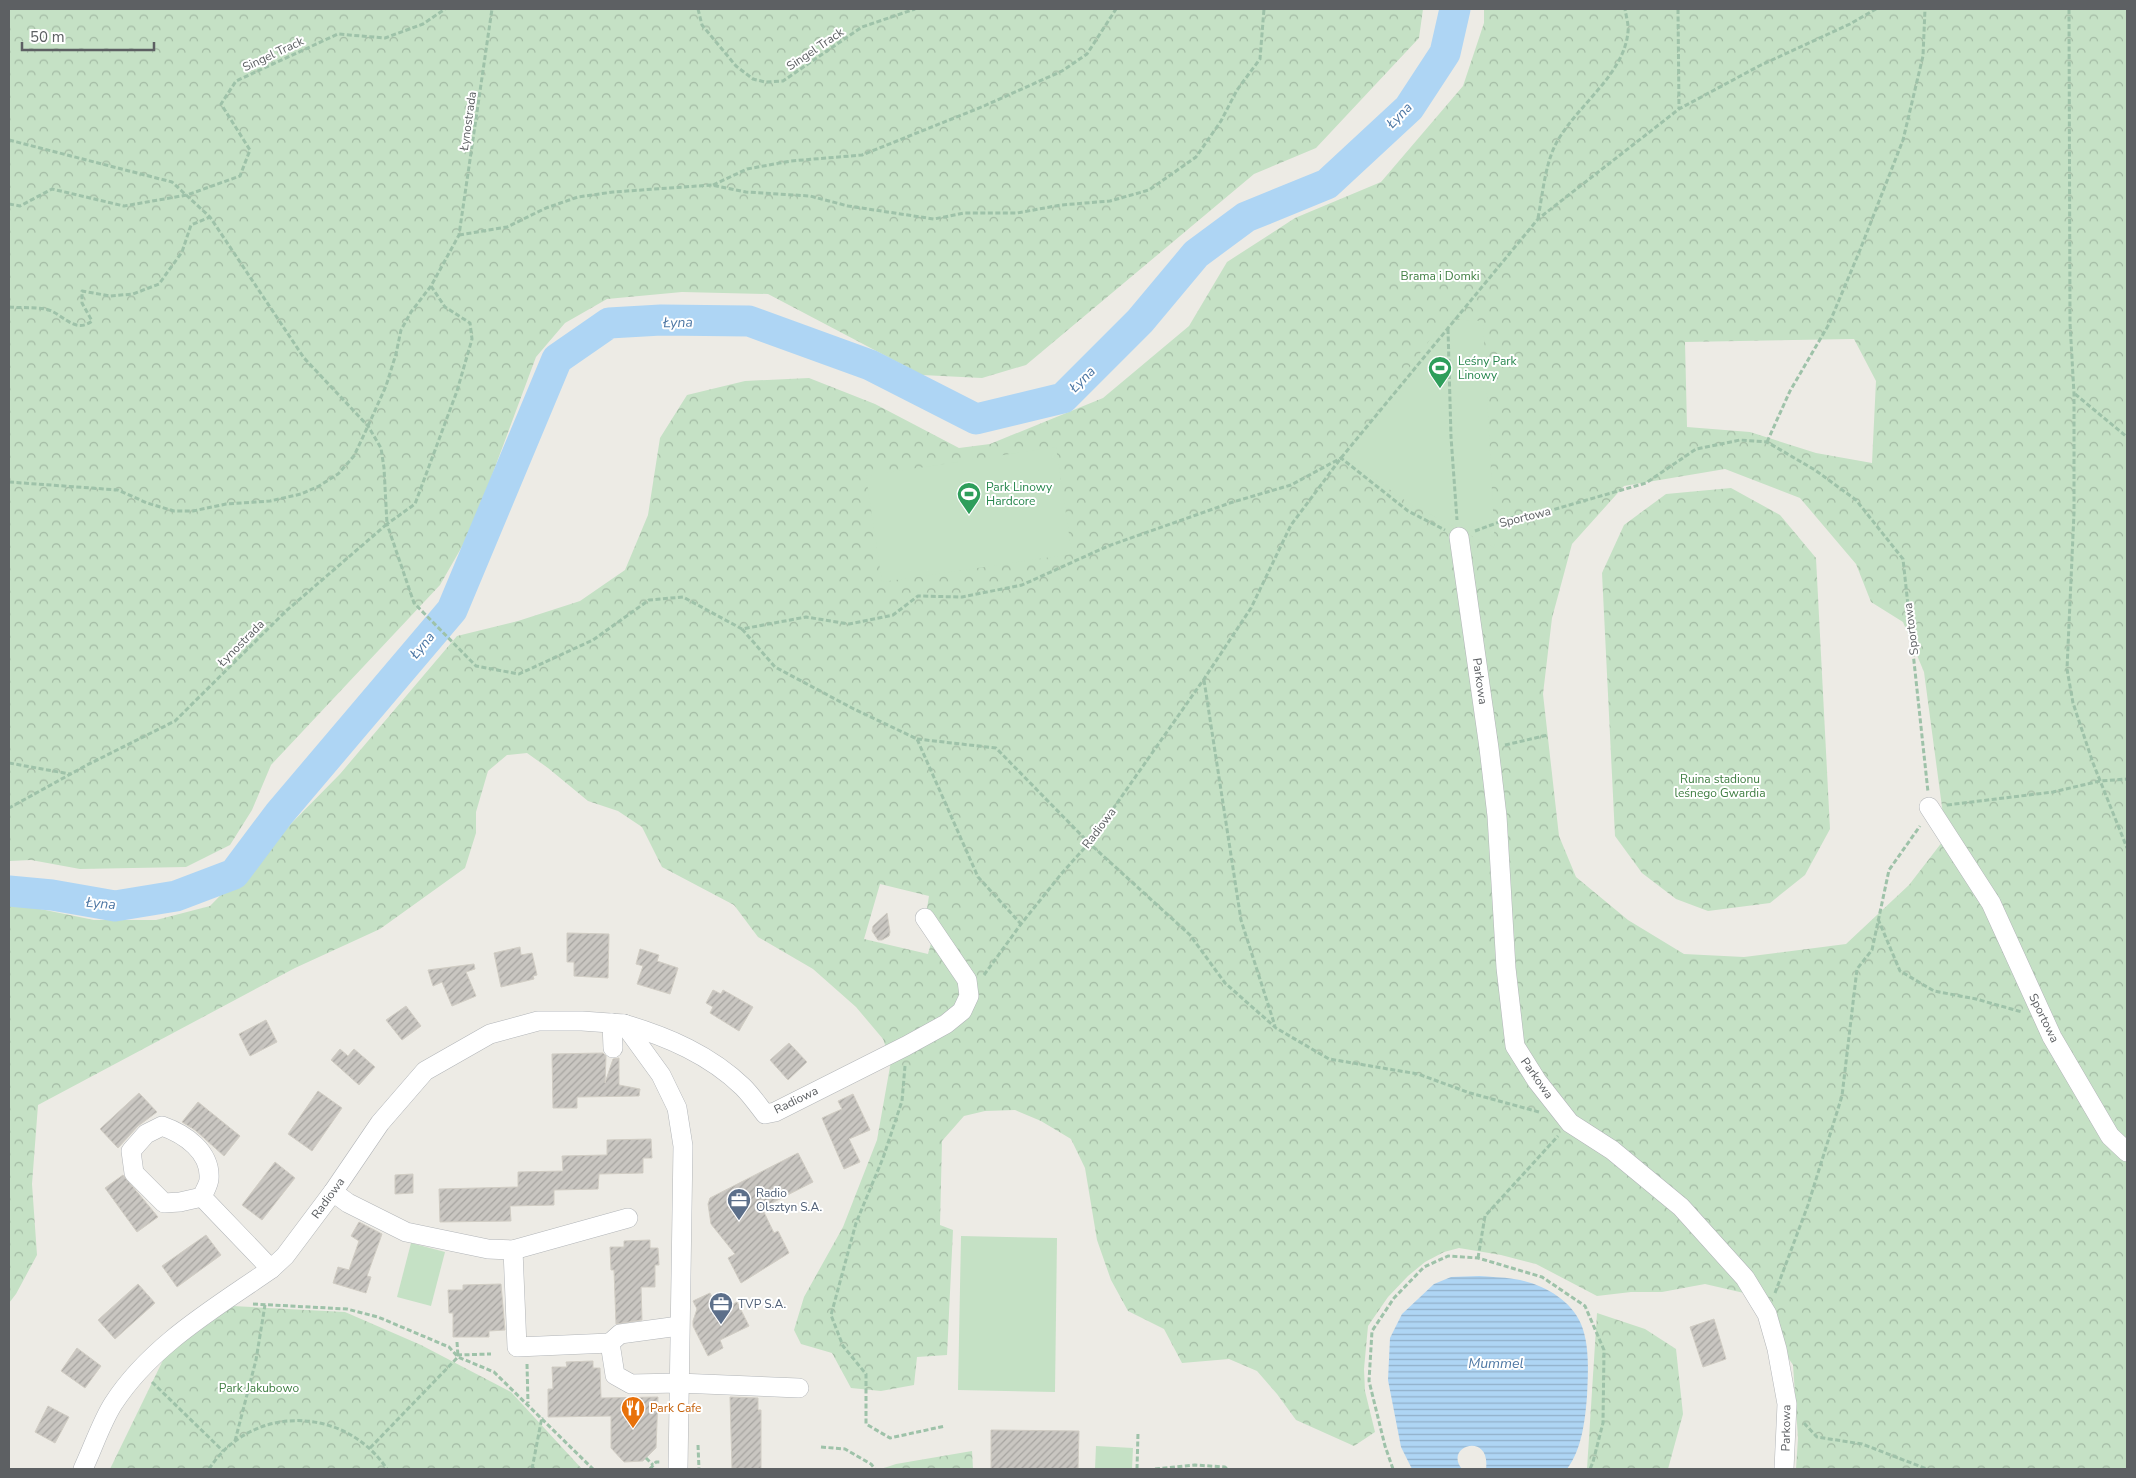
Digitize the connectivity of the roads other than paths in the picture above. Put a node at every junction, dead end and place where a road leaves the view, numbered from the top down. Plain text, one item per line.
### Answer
1 (1459, 537) road end
2 (1929, 807) road end
3 (925, 918) dead end
4 (618, 1024) junction
5 (613, 1048) dead end
6 (2127, 1152) edge
7 (333, 1192) junction
8 (202, 1197) junction
9 (628, 1218) dead end
10 (513, 1250) junction
11 (271, 1269) junction
12 (679, 1326) junction
13 (610, 1343) junction
14 (678, 1383) junction
15 (799, 1388) dead end
16 (672, 1466) edge
17 (83, 1469) edge
18 (1784, 1469) edge

1 - 18 street, Parkowa
2 - 6 street, Sportowa
3 - 4 street, Radiowa
4 - 5 street
4 - 7 street, Radiowa
4 - 12 street
7 - 10 street
7 - 11 street, Radiowa
8 - 8 street
8 - 11 street
9 - 10 street
10 - 13 street
11 - 17 street, Radiowa
12 - 13 street
12 - 14 street
13 - 14 street
14 - 15 street
14 - 16 street

